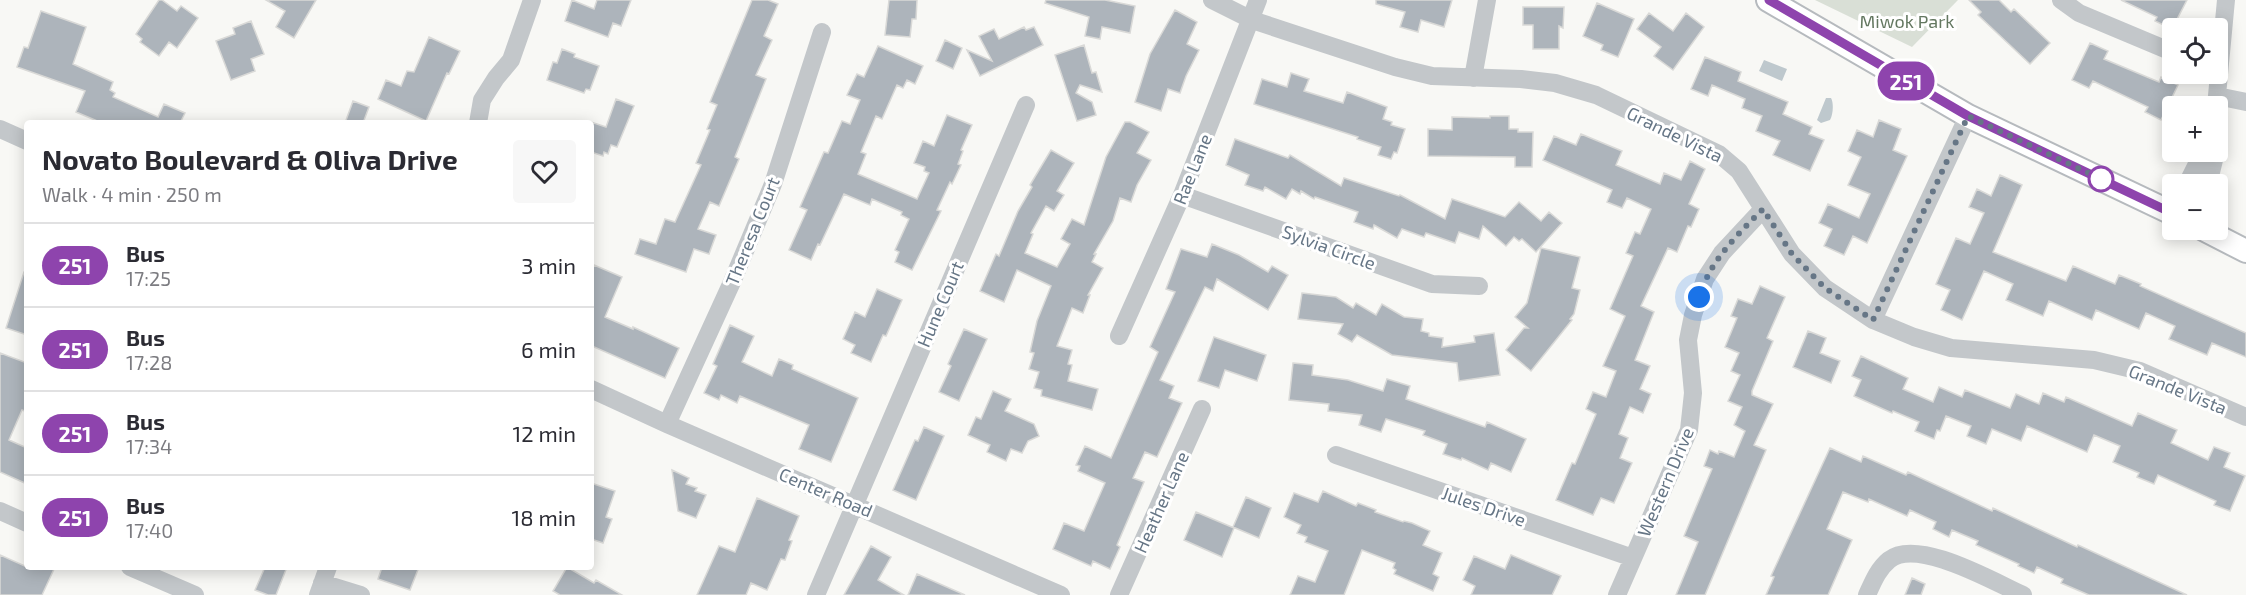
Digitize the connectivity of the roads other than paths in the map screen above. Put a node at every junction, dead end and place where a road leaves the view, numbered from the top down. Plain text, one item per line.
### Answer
1 (532, 0) edge
2 (1212, 0) edge
3 (1258, 0) edge
4 (1487, 0) edge
5 (1768, 0) edge
6 (2061, 0) edge
7 (2226, 0) edge
8 (2224, 18) edge
9 (1252, 20) junction
10 (822, 32) dead end
11 (2162, 48) edge
12 (1473, 78) junction
13 (2228, 101) edge
14 (2246, 102) edge
15 (1026, 105) dead end
16 (1968, 116) junction
17 (479, 120) edge
18 (0, 129) edge
19 (24, 140) edge
20 (1182, 195) junction
21 (2162, 208) edge
22 (1763, 209) junction
23 (2226, 240) edge
24 (2246, 250) edge
25 (1479, 286) dead end
26 (1873, 320) junction
27 (1119, 336) dead end
28 (594, 390) edge
29 (1202, 409) dead end
30 (2246, 417) edge
31 (667, 424) junction
32 (1336, 455) dead end
33 (855, 505) junction
34 (0, 511) edge
35 (24, 522) edge
36 (1633, 558) junction
37 (137, 570) edge
38 (323, 582) edge
39 (195, 595) edge
40 (361, 595) edge
41 (816, 595) edge
42 (1059, 595) edge
43 (1119, 595) edge
44 (1617, 595) edge
45 (1867, 595) edge
46 (2023, 595) edge

1 - 17 street
2 - 9 street, Grande Vista
3 - 9 street, Rae Lane
4 - 12 street
5 - 16 main road
6 - 11 street
7 - 8 street
9 - 12 street, Grande Vista
9 - 20 street, Rae Lane
10 - 31 street, Theresa Court
12 - 22 street, Grande Vista
13 - 14 street
15 - 33 street, Hune Court
16 - 21 main road
16 - 26 street
18 - 19 street
20 - 25 street, Sylvia Circle
20 - 27 street, Rae Lane
22 - 26 street, Grande Vista
22 - 36 street, Western Drive
23 - 24 main road
26 - 30 street, Grande Vista
28 - 31 street, Center Road
29 - 43 street, Heather Lane
31 - 33 street, Center Road
32 - 36 street, Jules Drive
33 - 41 street, Hune Court
33 - 42 street, Center Road
34 - 35 street
36 - 44 street, Western Drive
37 - 39 street
38 - 40 street
45 - 46 street

